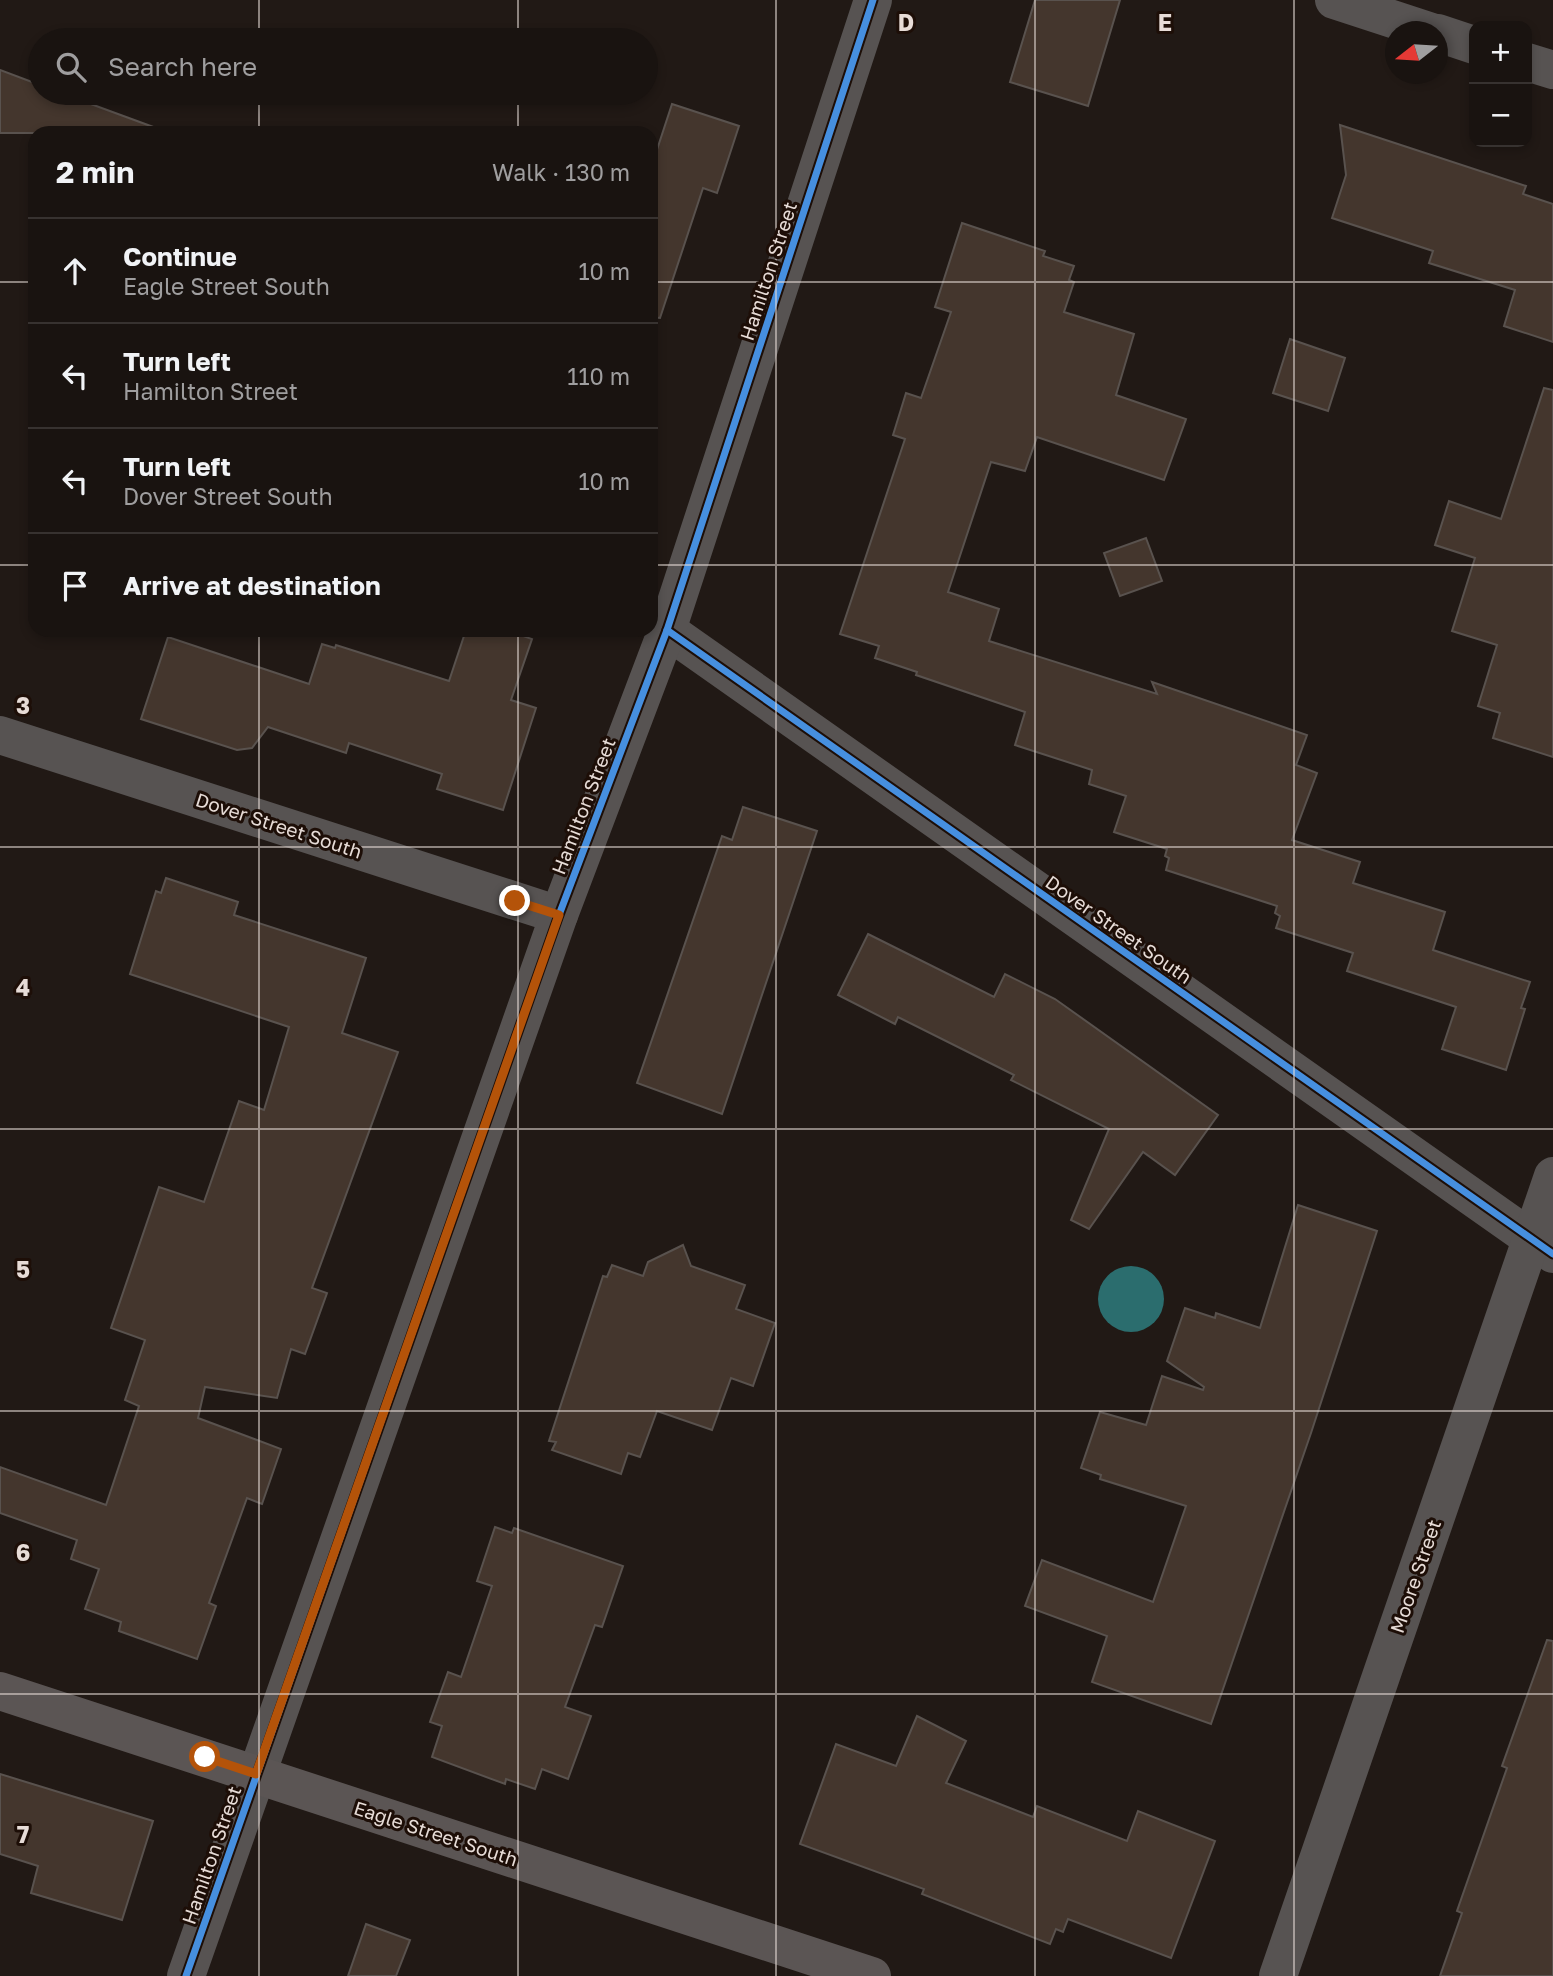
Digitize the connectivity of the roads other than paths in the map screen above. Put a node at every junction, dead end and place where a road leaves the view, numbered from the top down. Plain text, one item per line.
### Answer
1 (873, 0) edge
2 (1334, 0) edge
3 (1398, 21) edge
4 (1448, 37) edge
5 (1469, 43) edge
6 (1532, 64) edge
7 (1553, 70) edge
8 (667, 630) junction
9 (0, 736) edge
10 (559, 915) junction
11 (1553, 1176) edge
12 (1543, 1247) edge
13 (0, 1691) edge
14 (256, 1774) junction
15 (186, 1976) edge
16 (872, 1976) edge
17 (1278, 1976) edge

1 - 8 street, Hamilton Street
2 - 3 street
4 - 5 street
6 - 7 street
8 - 10 street, Hamilton Street
8 - 12 street, Dover Street South
9 - 10 street, Dover Street South
10 - 14 street, Hamilton Street
11 - 12 street, Moore Street
12 - 17 street, Moore Street
13 - 14 street, Eagle Street South
14 - 15 street, Hamilton Street
14 - 16 street, Eagle Street South

